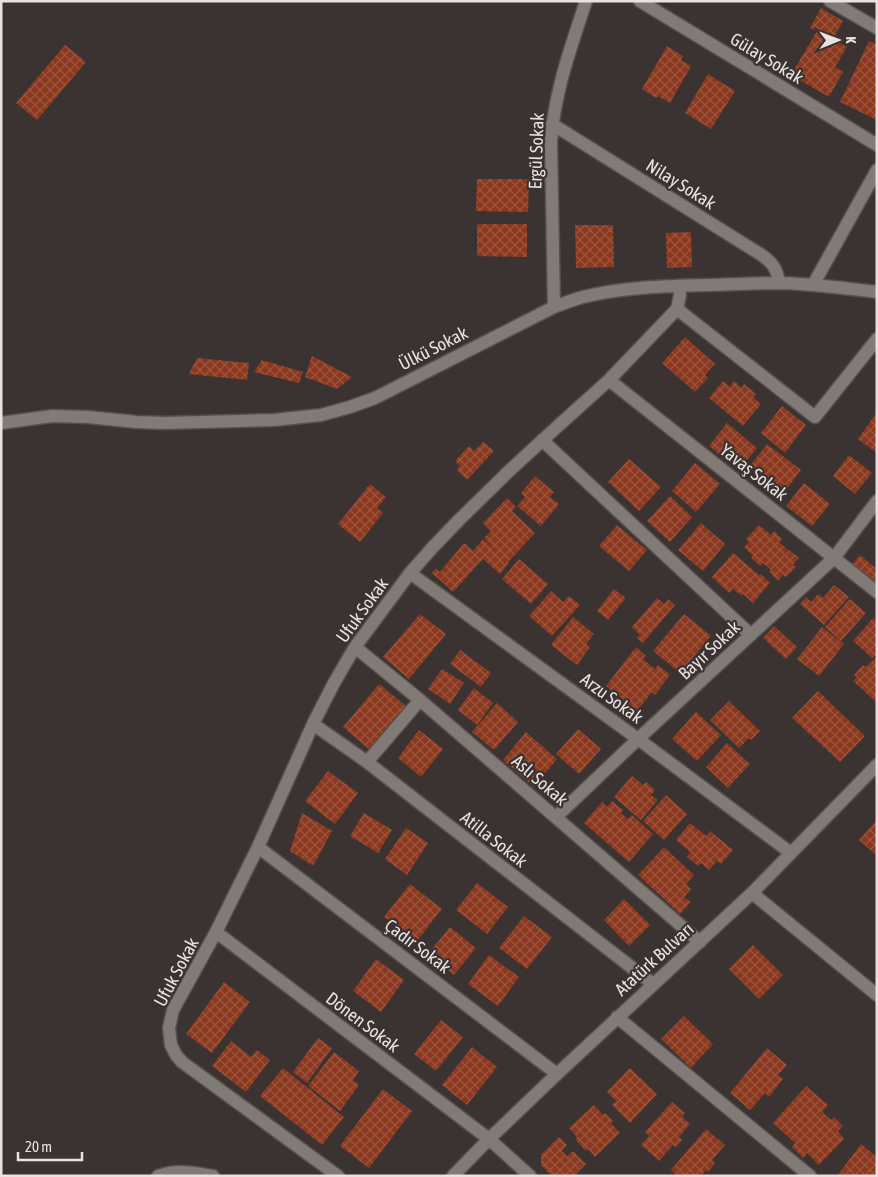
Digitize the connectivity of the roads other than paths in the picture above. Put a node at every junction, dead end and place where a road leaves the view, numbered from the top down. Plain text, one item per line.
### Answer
1 (586, 1) edge
2 (640, 1) edge
3 (830, 1) edge
4 (877, 28) edge
5 (552, 124) junction
6 (877, 146) edge
7 (877, 170) edge
8 (779, 283) junction
9 (813, 285) junction
10 (679, 286) junction
11 (877, 292) edge
12 (554, 307) junction
13 (677, 309) junction
14 (877, 339) edge
15 (609, 380) junction
16 (1, 423) edge
17 (542, 440) junction
18 (877, 502) edge
19 (834, 558) junction
20 (410, 573) junction
21 (877, 592) edge
22 (751, 635) junction
23 (355, 647) junction
24 (420, 700) junction
25 (313, 724) junction
26 (638, 739) junction
27 (367, 762) junction
28 (877, 765) edge
29 (556, 817) junction
30 (258, 847) junction
31 (791, 853) junction
32 (752, 893) junction
33 (216, 932) junction
34 (700, 942) junction
35 (653, 984) junction
36 (877, 995) edge
37 (617, 1017) junction
38 (557, 1074) junction
39 (489, 1139) junction
40 (158, 1176) edge
41 (212, 1176) edge
42 (338, 1176) edge
43 (453, 1176) edge
44 (530, 1176) edge
45 (810, 1176) edge

1 - 5 street, Ergül Sokak
2 - 6 street, Gülay Sokak
3 - 4 street
5 - 8 street, Nilay Sokak
5 - 12 street, Ergül Sokak
7 - 9 street
8 - 9 street, Ülkü Sokak
8 - 10 street, Ülkü Sokak
9 - 11 street, Ülkü Sokak
10 - 12 street, Ülkü Sokak
10 - 13 street
12 - 16 street, Ülkü Sokak
13 - 14 street
13 - 15 street, Ufuk Sokak
15 - 17 street, Ufuk Sokak
15 - 19 street, Yavaş Sokak
17 - 20 street, Ufuk Sokak
17 - 22 street
18 - 19 street, Bayır Sokak
19 - 21 street, Yavaş Sokak
19 - 22 street, Bayır Sokak
20 - 23 street, Ufuk Sokak
20 - 26 street, Arzu Sokak
22 - 26 street, Bayır Sokak
23 - 24 street, Aslı Sokak
23 - 25 street, Ufuk Sokak
24 - 27 street
24 - 29 street, Aslı Sokak
25 - 27 street, Atilla Sokak
25 - 30 street, Ufuk Sokak
26 - 29 street, Bayır Sokak
26 - 31 street, Arzu Sokak
27 - 35 street, Atilla Sokak
28 - 31 street, Atatürk Bulvarı
29 - 34 street, Aslı Sokak
30 - 33 street, Ufuk Sokak
30 - 38 street, Çadır Sokak
31 - 32 street, Atatürk Bulvarı
32 - 34 street, Atatürk Bulvarı
32 - 36 street
33 - 39 street, Dönen Sokak
33 - 42 street, Ufuk Sokak
34 - 35 street, Atatürk Bulvarı
35 - 37 street, Atatürk Bulvarı
37 - 38 street, Atatürk Bulvarı
37 - 45 street
38 - 39 street, Atatürk Bulvarı
39 - 43 street, Atatürk Bulvarı
39 - 44 street, Dönen Sokak
40 - 41 street

